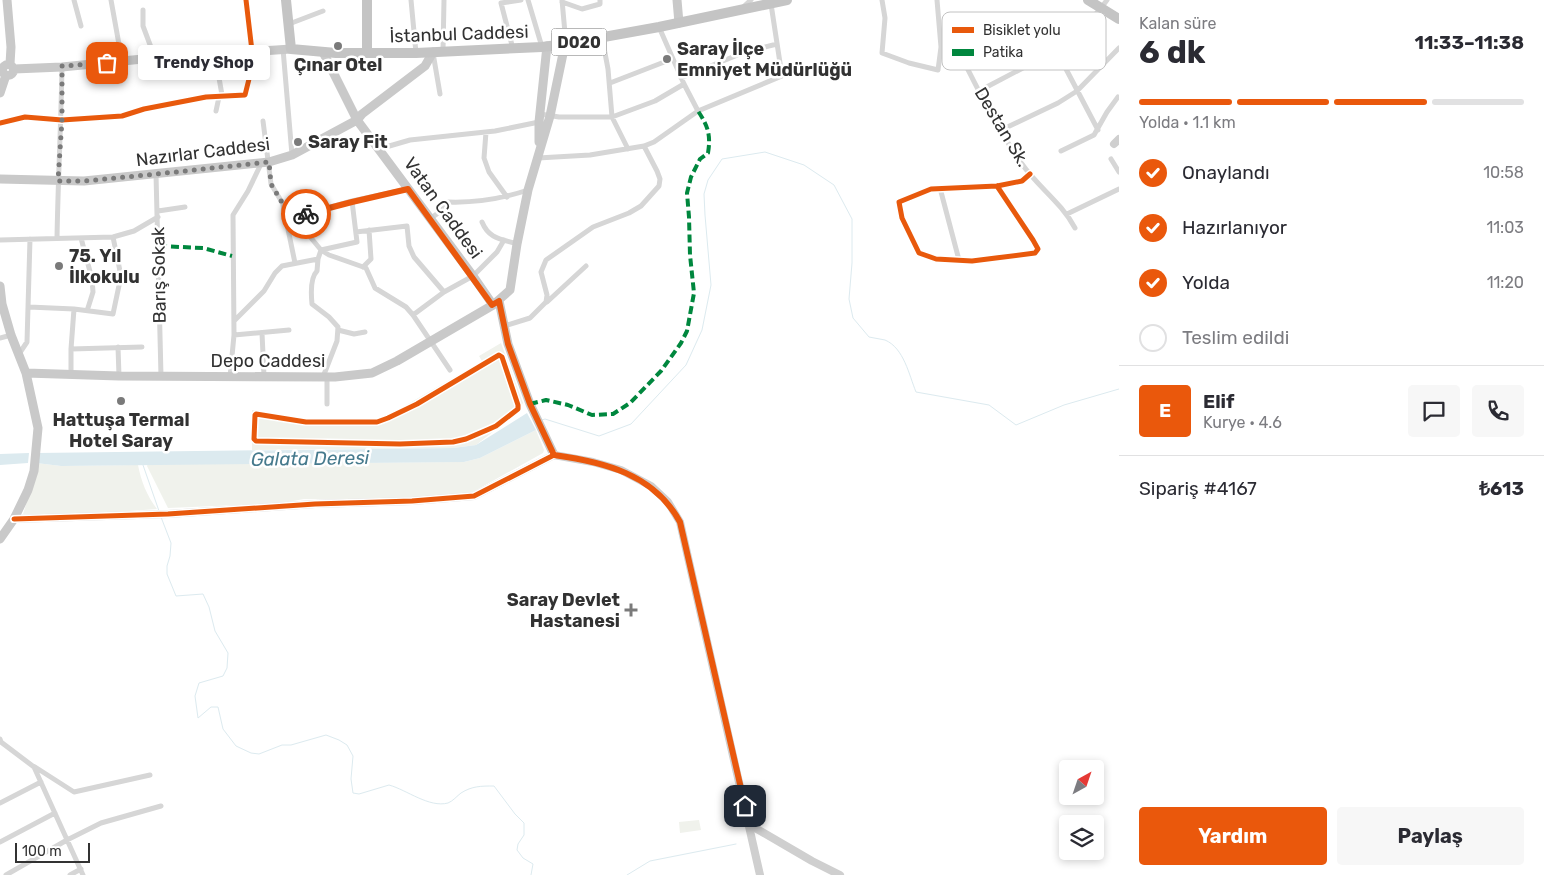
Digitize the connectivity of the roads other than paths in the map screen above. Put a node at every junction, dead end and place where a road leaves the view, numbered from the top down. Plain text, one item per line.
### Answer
1 (7, 0) edge
2 (74, 0) edge
3 (111, 0) edge
4 (246, 0) edge
5 (286, 0) edge
6 (367, 0) edge
7 (411, 0) edge
8 (444, 0) edge
9 (521, 0) edge
10 (528, 0) edge
11 (600, 0) edge
12 (677, 0) edge
13 (751, 0) edge
14 (787, 0) edge
15 (882, 0) edge
16 (937, 0) edge
17 (1088, 0) edge
18 (562, 1) edge
19 (771, 4) junction
20 (1104, 4) edge
21 (142, 10) dead end
22 (739, 10) junction
23 (323, 11) dead end
24 (1119, 19) edge
25 (679, 23) junction
26 (289, 24) junction
27 (81, 26) dead end
28 (659, 27) junction
29 (602, 37) junction
30 (565, 44) junction
31 (777, 44) junction
32 (544, 47) junction
33 (942, 47) joint
34 (1119, 48) edge
35 (287, 49) junction
36 (513, 49) junction
37 (252, 51) junction
38 (438, 51) junction
39 (323, 52) junction
40 (367, 53) junction
41 (416, 53) junction
42 (215, 55) junction
43 (155, 58) junction
44 (672, 59) junction
45 (122, 61) junction
46 (1106, 61) edge
47 (62, 66) junction
48 (7, 69) edge
49 (968, 70) edge
50 (1019, 70) edge
51 (1067, 70) edge
52 (1098, 70) edge
53 (681, 78) junction
54 (610, 84) junction
55 (684, 84) junction
56 (1078, 90) junction
57 (979, 91) junction
58 (0, 93) edge
59 (440, 94) dead end
60 (222, 95) junction
61 (1118, 97) dead end
62 (216, 111) dead end
63 (698, 112) junction
64 (550, 116) junction
65 (612, 116) junction
66 (540, 118) junction
67 (62, 120) junction
68 (356, 120) junction
69 (263, 121) dead end
70 (0, 123) edge
71 (1098, 130) junction
72 (999, 131) junction
73 (486, 132) junction
74 (644, 146) junction
75 (379, 149) junction
76 (628, 149) junction
77 (1061, 151) dead end
78 (292, 155) junction
79 (538, 158) junction
80 (1110, 159) dead end
81 (265, 163) junction
82 (1119, 172) edge
83 (156, 174) junction
84 (1030, 174) junction
85 (0, 179) edge
86 (58, 181) junction
87 (997, 186) junction
88 (940, 188) junction
89 (408, 189) junction
90 (1119, 189) edge
91 (528, 190) junction
92 (507, 197) junction
93 (352, 202) junction
94 (283, 204) junction
95 (185, 206) dead end
96 (158, 211) junction
97 (1067, 214) junction
98 (158, 217) junction
99 (295, 217) junction
100 (430, 219) junction
101 (482, 222) dead end
102 (1075, 228) dead end
103 (369, 230) junction
104 (356, 232) junction
105 (113, 237) junction
106 (57, 238) junction
107 (81, 238) junction
108 (30, 239) junction
109 (0, 240) edge
110 (504, 240) junction
111 (517, 244) junction
112 (321, 250) junction
113 (318, 259) junction
114 (959, 260) junction
115 (295, 263) junction
116 (586, 266) dead end
117 (363, 267) junction
118 (472, 276) junction
119 (0, 286) edge
120 (444, 292) junction
121 (546, 302) junction
122 (496, 303) junction
123 (29, 307) junction
124 (74, 309) junction
125 (87, 311) junction
126 (414, 314) junction
127 (234, 321) junction
128 (504, 326) junction
129 (289, 330) dead end
130 (338, 330) junction
131 (262, 332) junction
132 (365, 332) dead end
133 (11, 335) junction
134 (234, 335) junction
135 (0, 338) edge
136 (432, 341) junction
137 (142, 347) dead end
138 (118, 348) junction
139 (71, 349) junction
140 (19, 354) junction
141 (450, 370) dead end
142 (26, 373) junction
143 (71, 375) junction
144 (118, 376) junction
145 (161, 376) junction
146 (264, 376) junction
147 (230, 377) junction
148 (325, 377) junction
149 (328, 404) dead end
150 (554, 455) junction
151 (14, 519) junction
152 (0, 539) edge
153 (0, 738) edge
154 (34, 767) junction
155 (150, 775) dead end
156 (41, 782) junction
157 (0, 803) edge
158 (161, 806) dead end
159 (55, 813) junction
160 (750, 825) junction
161 (67, 840) junction
162 (0, 842) edge
163 (80, 869) junction
164 (6, 875) edge
165 (70, 875) edge
166 (83, 875) edge
167 (760, 875) edge
168 (840, 875) edge

1 - 48 main road
2 - 27 street
3 - 45 street
4 - 37 street
5 - 26 highway
6 - 40 highway
7 - 41 street
8 - 38 street
9 - 36 street
10 - 32 street
11 - 18 street
12 - 25 main road
13 - 22 street
14 - 19 highway, İstanbul Caddesi / D020
15 - 33 street
16 - 33 street
17 - 20 highway
18 - 30 street
19 - 22 highway, İstanbul Caddesi / D020
19 - 31 street
20 - 24 highway
21 - 43 street
22 - 25 highway, İstanbul Caddesi / D020
23 - 26 street
25 - 28 highway, İstanbul Caddesi / D020
26 - 35 highway
28 - 29 highway, İstanbul Caddesi / D020
28 - 44 street
29 - 30 highway, İstanbul Caddesi / D020
29 - 54 street
30 - 32 highway, İstanbul Caddesi / D020
30 - 64 main road
31 - 53 street
31 - 63 street
32 - 36 highway, İstanbul Caddesi / D020
32 - 66 main road
34 - 46 street
35 - 37 main road
35 - 39 highway, D020
35 - 78 street
36 - 38 highway, İstanbul Caddesi / D020
37 - 42 main road
37 - 60 street
38 - 41 highway, İstanbul Caddesi / D020
38 - 59 street
38 - 68 main road, Nazırlar Caddesi
39 - 40 highway, D020
39 - 68 main road, Vatan Caddesi
40 - 41 highway, İstanbul Caddesi / D020
42 - 43 main road
42 - 60 street
43 - 45 main road
44 - 53 street
44 - 54 street
45 - 47 main road
47 - 48 main road
47 - 67 street
48 - 58 main road
49 - 57 street, Destan Sk.
50 - 57 street
51 - 56 street
52 - 56 street
53 - 55 street
54 - 65 street
55 - 63 street
55 - 65 street
56 - 71 street
56 - 72 street
57 - 72 street, Destan Sk.
60 - 62 street
60 - 67 street
61 - 71 street
63 - 74 street
64 - 65 street
64 - 66 street
64 - 79 main road
65 - 76 street
66 - 73 street
66 - 79 main road
67 - 70 street
67 - 86 street
68 - 75 main road, Vatan Caddesi
68 - 78 main road, Nazırlar Caddesi
69 - 81 street
71 - 77 street
72 - 84 street, Destan Sk.
73 - 75 street
73 - 92 street
74 - 76 street
74 - 121 street
75 - 89 main road, Vatan Caddesi
76 - 79 street
78 - 81 main road, Nazırlar Caddesi
79 - 91 main road
80 - 82 street
81 - 83 main road, Nazırlar Caddesi
81 - 94 street
81 - 127 street
83 - 86 main road, Nazırlar Caddesi
83 - 96 street, Barış Sokak
84 - 87 street
84 - 97 street, Destan Sk.
85 - 86 main road, Nazırlar Caddesi
86 - 106 street
87 - 88 street
87 - 114 street
88 - 114 street
88 - 114 street
89 - 93 street
89 - 100 main road, Vatan Caddesi
90 - 97 street
91 - 92 street
91 - 111 main road
92 - 100 street
93 - 99 street
93 - 104 street
94 - 99 street
94 - 115 street
95 - 96 street
96 - 98 street, Barış Sokak
97 - 102 street, Destan Sk.
98 - 105 street
98 - 145 street, Barış Sokak
99 - 112 street
100 - 118 main road, Vatan Caddesi
101 - 110 street
103 - 104 street
103 - 117 street
103 - 120 street
104 - 112 street
105 - 107 street
105 - 125 street
106 - 107 street
106 - 108 street
107 - 125 street
108 - 109 street
108 - 123 street
110 - 111 street
110 - 118 street
111 - 122 main road
112 - 113 street
112 - 117 street
113 - 115 street
113 - 130 street
115 - 127 street
116 - 121 street
117 - 126 street
118 - 120 street
118 - 122 main road, Vatan Caddesi
119 - 133 main road
120 - 126 street
121 - 128 street
122 - 128 main road, Vatan Caddesi
122 - 136 main road, Depo Caddesi
123 - 124 street
123 - 140 street
124 - 125 street
124 - 139 street
126 - 136 street
127 - 134 street
128 - 150 main road, Vatan Caddesi
129 - 131 street
130 - 132 street
130 - 148 street
131 - 134 street
131 - 146 street
133 - 135 street
133 - 140 main road
134 - 147 street
136 - 141 street
136 - 148 main road, Depo Caddesi
137 - 138 street
138 - 139 street
138 - 144 street
139 - 143 street
140 - 142 main road
142 - 143 main road, Depo Caddesi
142 - 151 main road
143 - 144 main road, Depo Caddesi
144 - 145 main road, Depo Caddesi
145 - 147 main road, Depo Caddesi
146 - 147 main road, Depo Caddesi
146 - 148 main road, Depo Caddesi
148 - 149 street
150 - 151 main road
150 - 160 main road
151 - 152 main road
153 - 154 street
154 - 155 street
154 - 156 street
156 - 157 street
156 - 159 street
158 - 161 street
159 - 161 street
159 - 162 street
160 - 167 main road
160 - 168 main road
161 - 163 street
161 - 164 street
163 - 165 street
163 - 166 street

